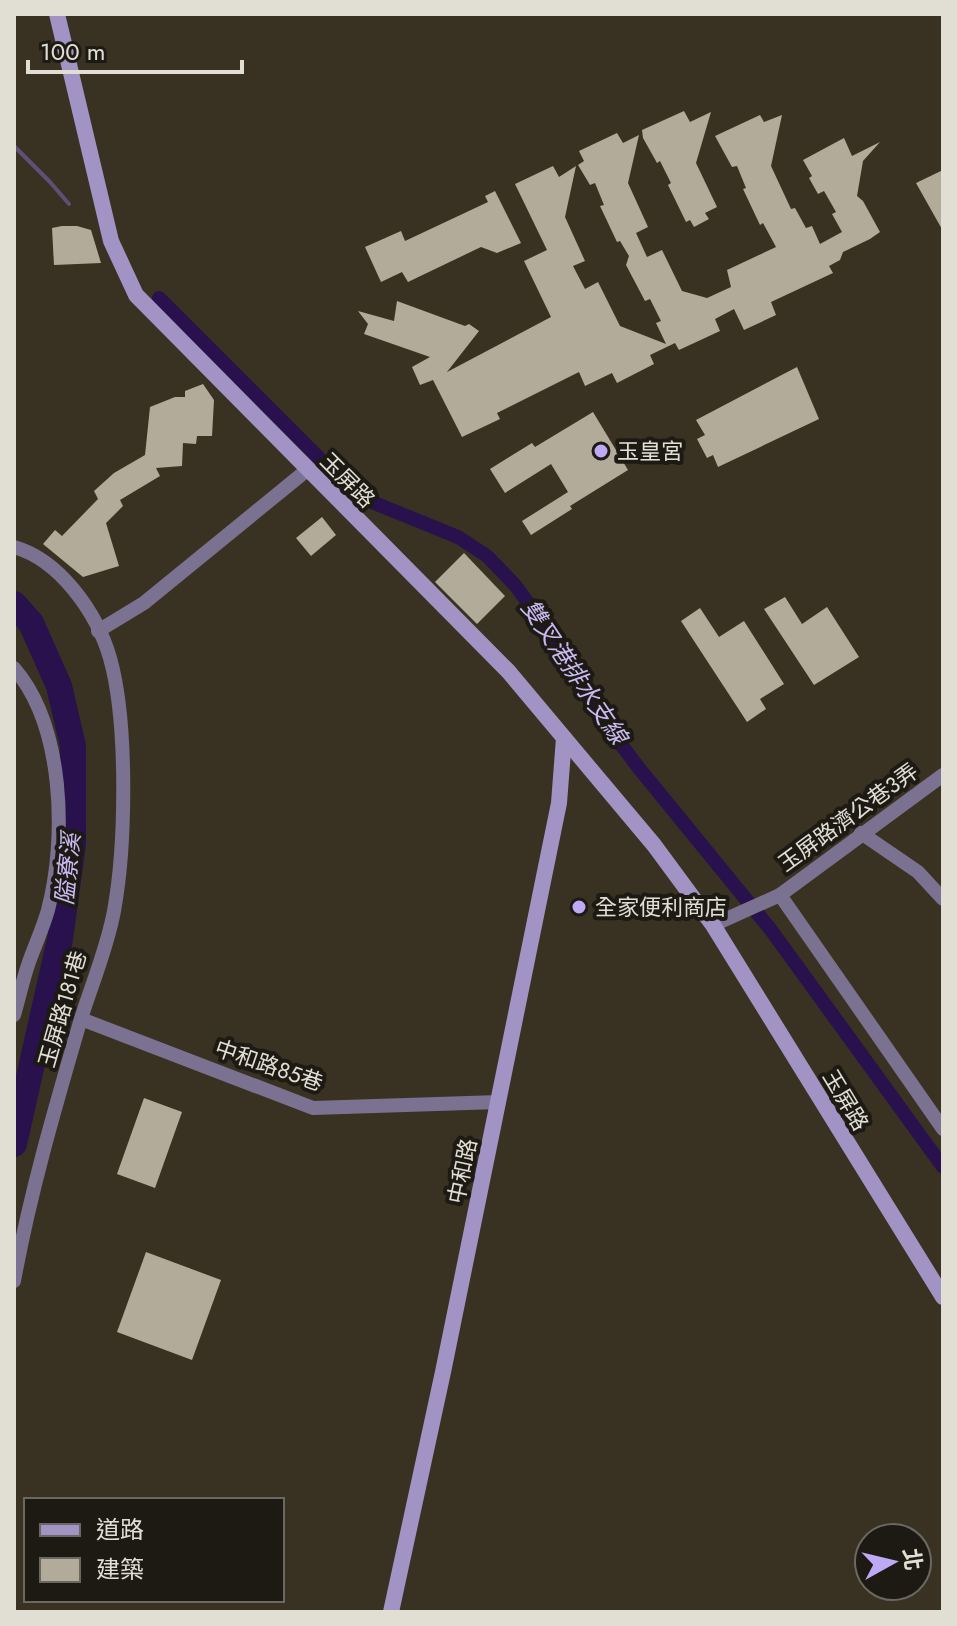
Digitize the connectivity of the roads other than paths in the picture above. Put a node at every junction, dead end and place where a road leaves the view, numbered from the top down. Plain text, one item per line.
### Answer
1 (57, 14) edge
2 (307, 470) junction
3 (14, 547) edge
4 (98, 631) junction
5 (14, 668) edge
6 (564, 738) junction
7 (943, 775) edge
8 (861, 833) junction
9 (780, 895) junction
10 (943, 899) edge
11 (713, 925) junction
12 (14, 1015) edge
13 (81, 1019) junction
14 (499, 1102) junction
15 (943, 1129) edge
16 (14, 1281) edge
17 (943, 1297) edge
18 (391, 1612) edge

1 - 2 street, 玉屏路
2 - 4 street
2 - 6 street, 玉屏路
3 - 4 street, 玉屏路181巷
4 - 13 street, 玉屏路181巷
5 - 12 street
6 - 11 street, 玉屏路
6 - 14 street, 中和路
7 - 8 street, 玉屏路濟公巷3弄
8 - 9 street, 玉屏路濟公巷3弄
8 - 10 street
9 - 11 street
9 - 15 street
11 - 17 street, 玉屏路
13 - 14 street, 中和路85巷
13 - 16 street, 玉屏路181巷
14 - 18 street, 中和路

